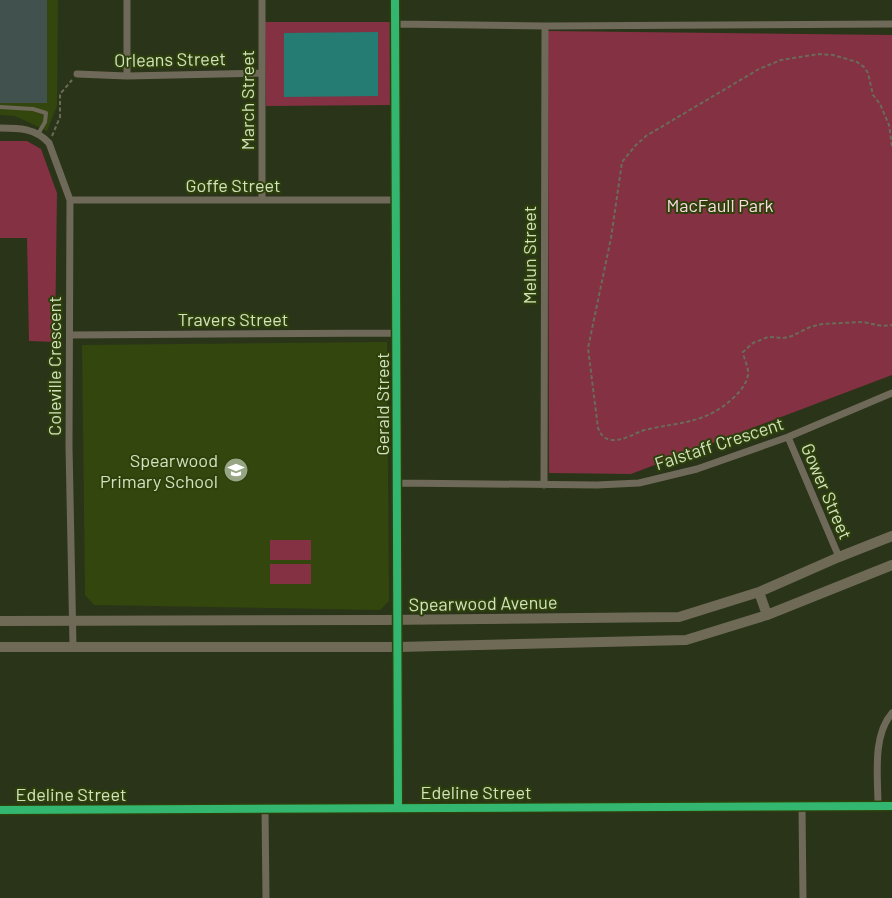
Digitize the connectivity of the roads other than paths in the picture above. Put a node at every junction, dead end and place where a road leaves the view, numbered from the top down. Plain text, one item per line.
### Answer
1 (127, 0) edge
2 (262, 0) edge
3 (395, 0) edge
4 (395, 24) junction
5 (892, 24) edge
6 (545, 26) junction
7 (262, 73) junction
8 (77, 74) road end
9 (127, 76) junction
10 (0, 107) edge
11 (0, 128) edge
12 (38, 134) junction
13 (70, 200) junction
14 (262, 200) junction
15 (397, 200) junction
16 (397, 334) junction
17 (70, 335) junction
18 (892, 393) edge
19 (788, 437) junction
20 (397, 484) junction
21 (544, 484) junction
22 (892, 536) edge
23 (839, 556) junction
24 (892, 565) edge
25 (759, 592) junction
26 (767, 616) junction
27 (399, 620) junction
28 (0, 621) edge
29 (72, 621) junction
30 (73, 646) junction
31 (0, 647) edge
32 (399, 647) junction
33 (892, 713) edge
34 (878, 806) junction
35 (892, 806) edge
36 (802, 807) junction
37 (266, 808) junction
38 (398, 808) junction
39 (0, 810) edge
40 (266, 898) edge
41 (803, 898) edge

1 - 9 street
2 - 7 street, March Street
3 - 4 street, Gerald Street
4 - 6 street
4 - 15 street, Gerald Street
5 - 6 street
6 - 21 street, Melun Street
7 - 9 street, Orleans Street
7 - 14 street, March Street
8 - 9 street, Orleans Street
10 - 12 lane
11 - 12 street
12 - 13 street, Coleville Crescent
13 - 14 street, Goffe Street
13 - 17 street, Coleville Crescent
14 - 15 street, Goffe Street
15 - 16 street, Gerald Street
16 - 17 street, Travers Street
16 - 20 street, Gerald Street
17 - 29 street, Coleville Crescent
18 - 19 street, Falstaff Crescent
19 - 21 street, Falstaff Crescent
19 - 23 street, Gower Street
20 - 21 street, Falstaff Crescent
20 - 27 street, Gerald Street
22 - 23 main road, Spearwood Avenue
23 - 25 main road, Spearwood Avenue
24 - 26 main road
25 - 26 main road
25 - 27 main road, Spearwood Avenue
26 - 32 main road
27 - 29 main road, Spearwood Avenue
27 - 32 street, Gerald Street
28 - 29 main road, Spearwood Avenue
29 - 30 street, Coleville Crescent
30 - 31 main road
30 - 32 main road
32 - 38 street, Gerald Street
33 - 34 street
34 - 35 street, Edeline Street
34 - 36 street, Edeline Street
36 - 38 street, Edeline Street
36 - 41 street
37 - 38 street, Edeline Street
37 - 39 street, Edeline Street
37 - 40 street

